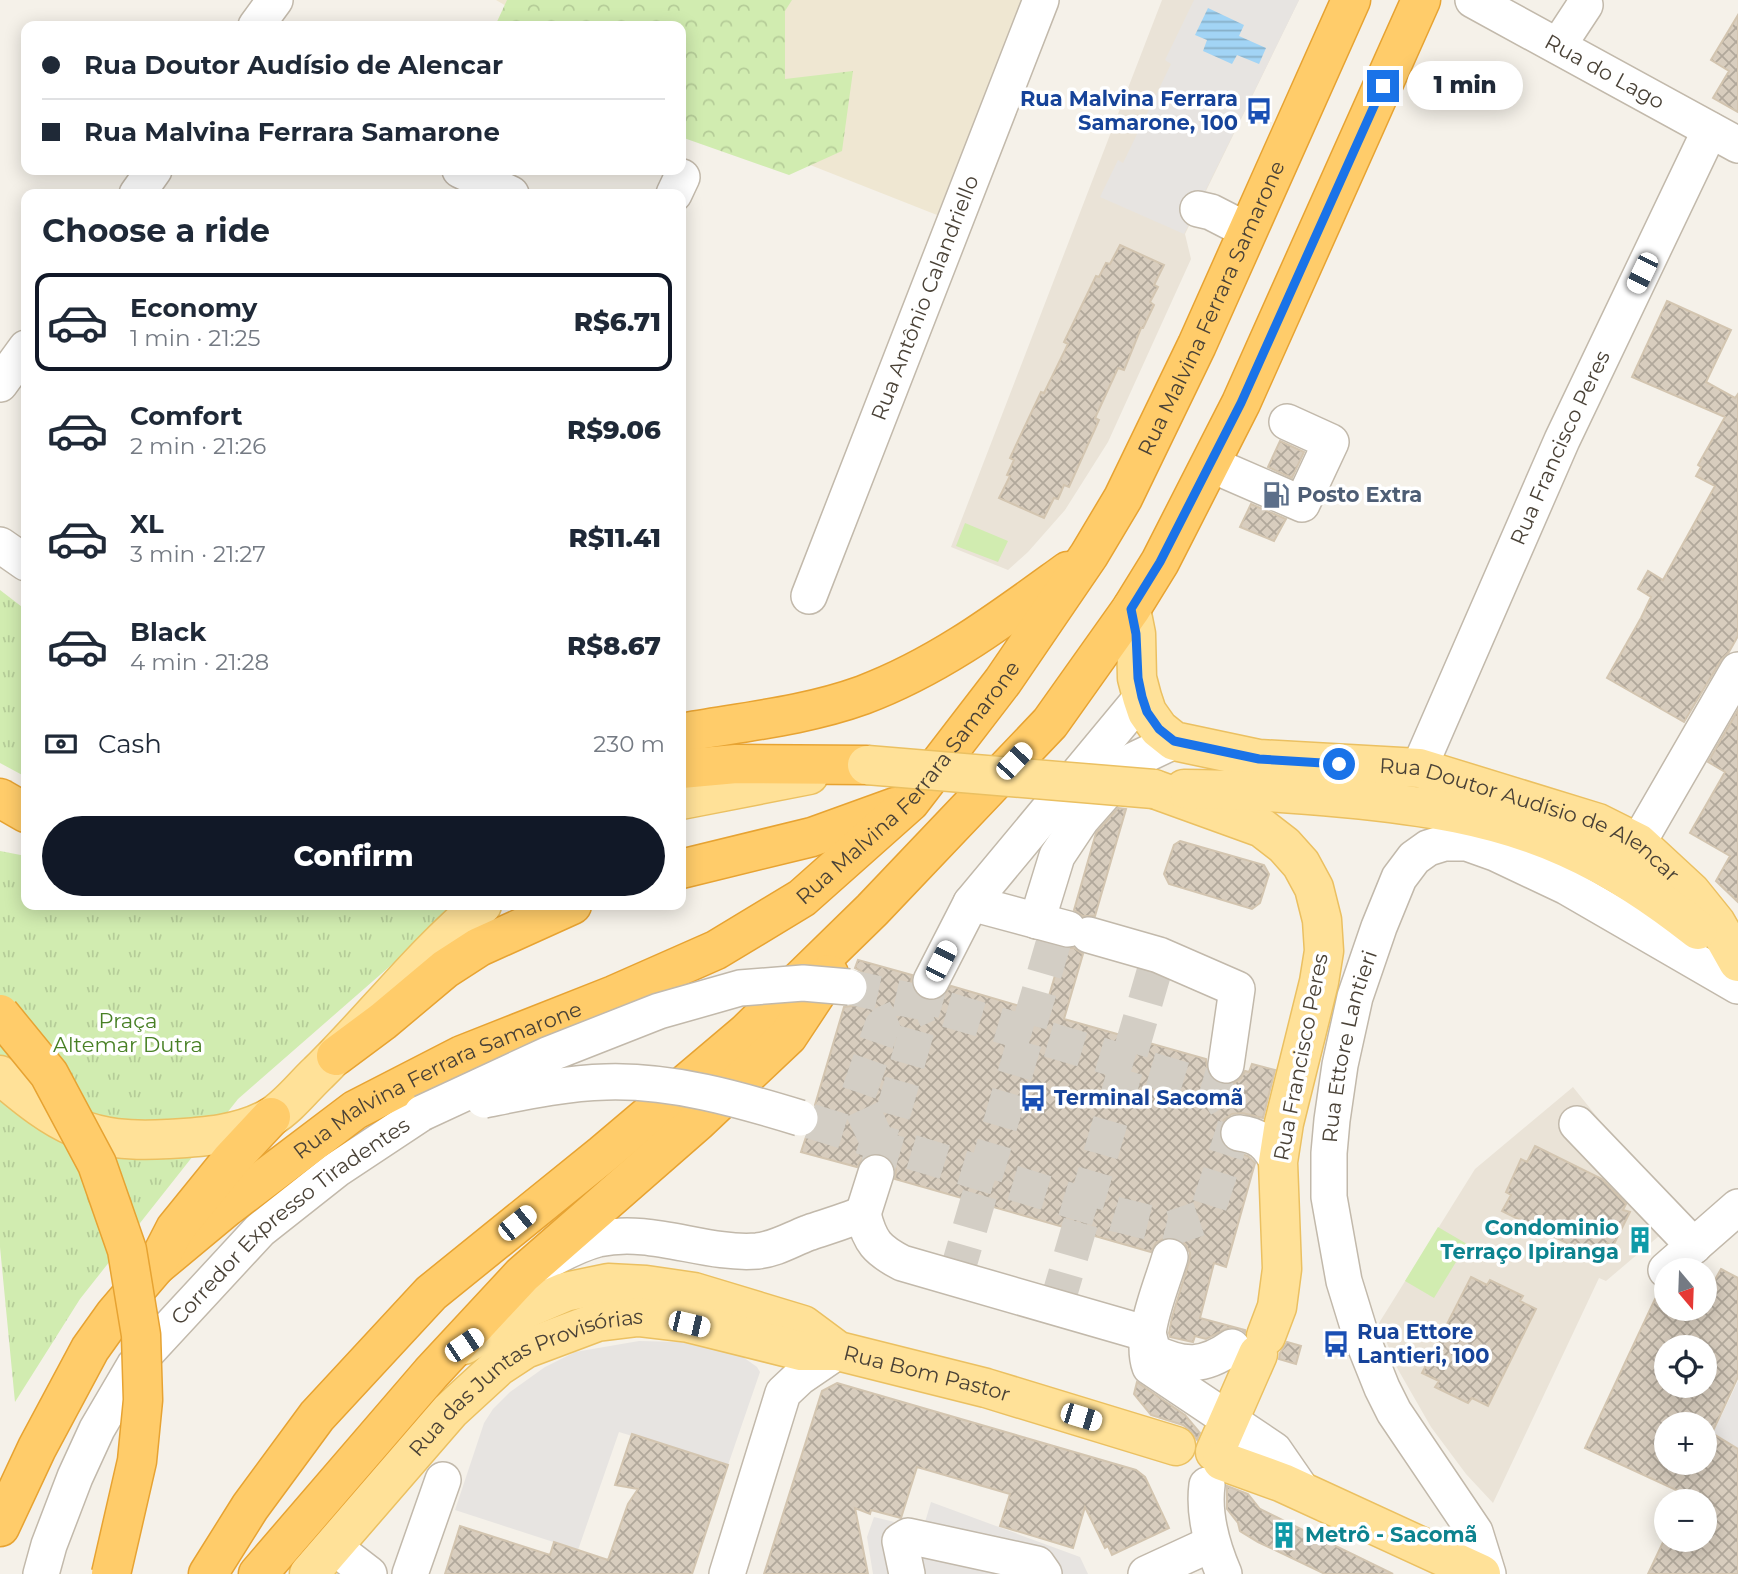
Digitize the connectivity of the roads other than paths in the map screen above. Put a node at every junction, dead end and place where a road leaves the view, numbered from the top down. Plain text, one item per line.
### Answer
1 (275, 0) edge
2 (1041, 0) edge
3 (1351, 0) edge
4 (1421, 0) edge
5 (1473, 0) edge
6 (1586, 5) dead end
7 (260, 21) edge
8 (1558, 46) junction
9 (1724, 138) edge
10 (471, 175) edge
11 (500, 189) edge
12 (1198, 209) dead end
13 (1248, 232) junction
14 (1287, 422) dead end
15 (1210, 464) junction
16 (0, 545) edge
17 (1089, 555) junction
18 (21, 560) edge
19 (809, 596) dead end
20 (1131, 609) junction
21 (1738, 670) edge
22 (1142, 697) junction
23 (686, 732) edge
24 (1174, 741) junction
25 (867, 765) junction
26 (1419, 768) junction
27 (686, 769) edge
28 (1154, 789) junction
29 (0, 797) edge
30 (686, 799) edge
31 (910, 802) junction
32 (21, 810) edge
33 (0, 825) edge
34 (21, 826) edge
35 (1630, 859) junction
36 (686, 868) edge
37 (971, 903) junction
38 (476, 910) edge
39 (561, 910) edge
40 (872, 910) junction
41 (1065, 929) junction
42 (1738, 970) edge
43 (931, 981) tunnel mouth
44 (849, 987) tunnel mouth
45 (0, 1014) edge
46 (336, 1056) junction
47 (1226, 1065) dead end
48 (0, 1075) edge
49 (422, 1113) junction
50 (271, 1117) junction
51 (805, 1119) tunnel mouth
52 (1577, 1124) dead end
53 (1239, 1133) dead end
54 (1278, 1163) junction
55 (876, 1173) tunnel mouth
56 (1738, 1207) edge
57 (863, 1214) junction
58 (1694, 1246) junction
59 (1170, 1257) dead end
60 (1680, 1258) edge
61 (156, 1266) junction
62 (522, 1275) junction
63 (1148, 1334) junction
64 (1256, 1335) junction
65 (753, 1339) junction
66 (838, 1351) junction
67 (439, 1365) junction
68 (783, 1393) junction
69 (1176, 1446) dead end
70 (1218, 1455) junction
71 (443, 1480) dead end
72 (0, 1527) edge
73 (1217, 1559) edge
74 (321, 1561) edge
75 (41, 1574) edge
76 (111, 1574) edge
77 (208, 1574) edge
78 (258, 1574) edge
79 (369, 1574) edge
80 (410, 1574) edge
81 (727, 1574) edge
82 (907, 1574) edge
83 (1044, 1574) edge
84 (1146, 1574) edge
85 (1481, 1574) edge
86 (1488, 1574) edge

1 - 7 street
2 - 19 street, Rua Antônio Calandriello
3 - 13 highway, Rua Malvina Ferrara Samarone
4 - 15 highway
5 - 8 street, Rua do Lago
6 - 8 street
8 - 9 street, Rua do Lago
9 - 26 street, Rua Francisco Peres
10 - 11 street
12 - 13 street
13 - 17 highway, Rua Malvina Ferrara Samarone
14 - 15 street
15 - 20 highway
16 - 18 street
17 - 23 highway
17 - 31 highway, Rua Malvina Ferrara Samarone
20 - 22 main road
20 - 40 highway
21 - 35 street
22 - 24 main road
22 - 37 street
24 - 26 main road, Rua Doutor Audísio de Alencar
24 - 41 street
25 - 27 highway
25 - 28 main road, bridge
25 - 30 main road
26 - 35 main road, Rua Doutor Audísio de Alencar
28 - 35 main road
28 - 54 main road, Rua Francisco Peres
29 - 32 highway
31 - 36 highway
31 - 61 highway, Rua Malvina Ferrara Samarone
33 - 34 highway
35 - 42 main road
37 - 41 street
37 - 43 street
38 - 46 main road
39 - 46 highway
40 - 62 highway
40 - 77 highway
41 - 47 street
42 - 86 street, Rua Ettore Lantieri
44 - 49 street, bridge
45 - 76 highway, bridge
46 - 50 main road
48 - 50 main road
49 - 51 street, Corredor Expresso Tiradentes, bridge
49 - 75 street, Corredor Expresso Tiradentes, bridge
50 - 61 highway
52 - 58 street
53 - 54 street
54 - 64 main road, Rua Francisco Peres
55 - 57 street
56 - 58 street
57 - 62 street
57 - 63 street
58 - 60 street
59 - 63 street
61 - 72 highway
62 - 67 highway
63 - 64 street
63 - 70 street
64 - 70 main road, Rua Francisco Peres
65 - 66 main road, Rua das Juntas Provisórias
65 - 68 street
65 - 74 main road, Rua das Juntas Provisórias
66 - 67 main road, Rua Bom Pastor
66 - 68 street
66 - 69 main road, Rua Bom Pastor
67 - 78 highway
68 - 81 street
70 - 73 street
70 - 85 main road
71 - 80 street
73 - 84 street
74 - 79 street
82 - 83 street

